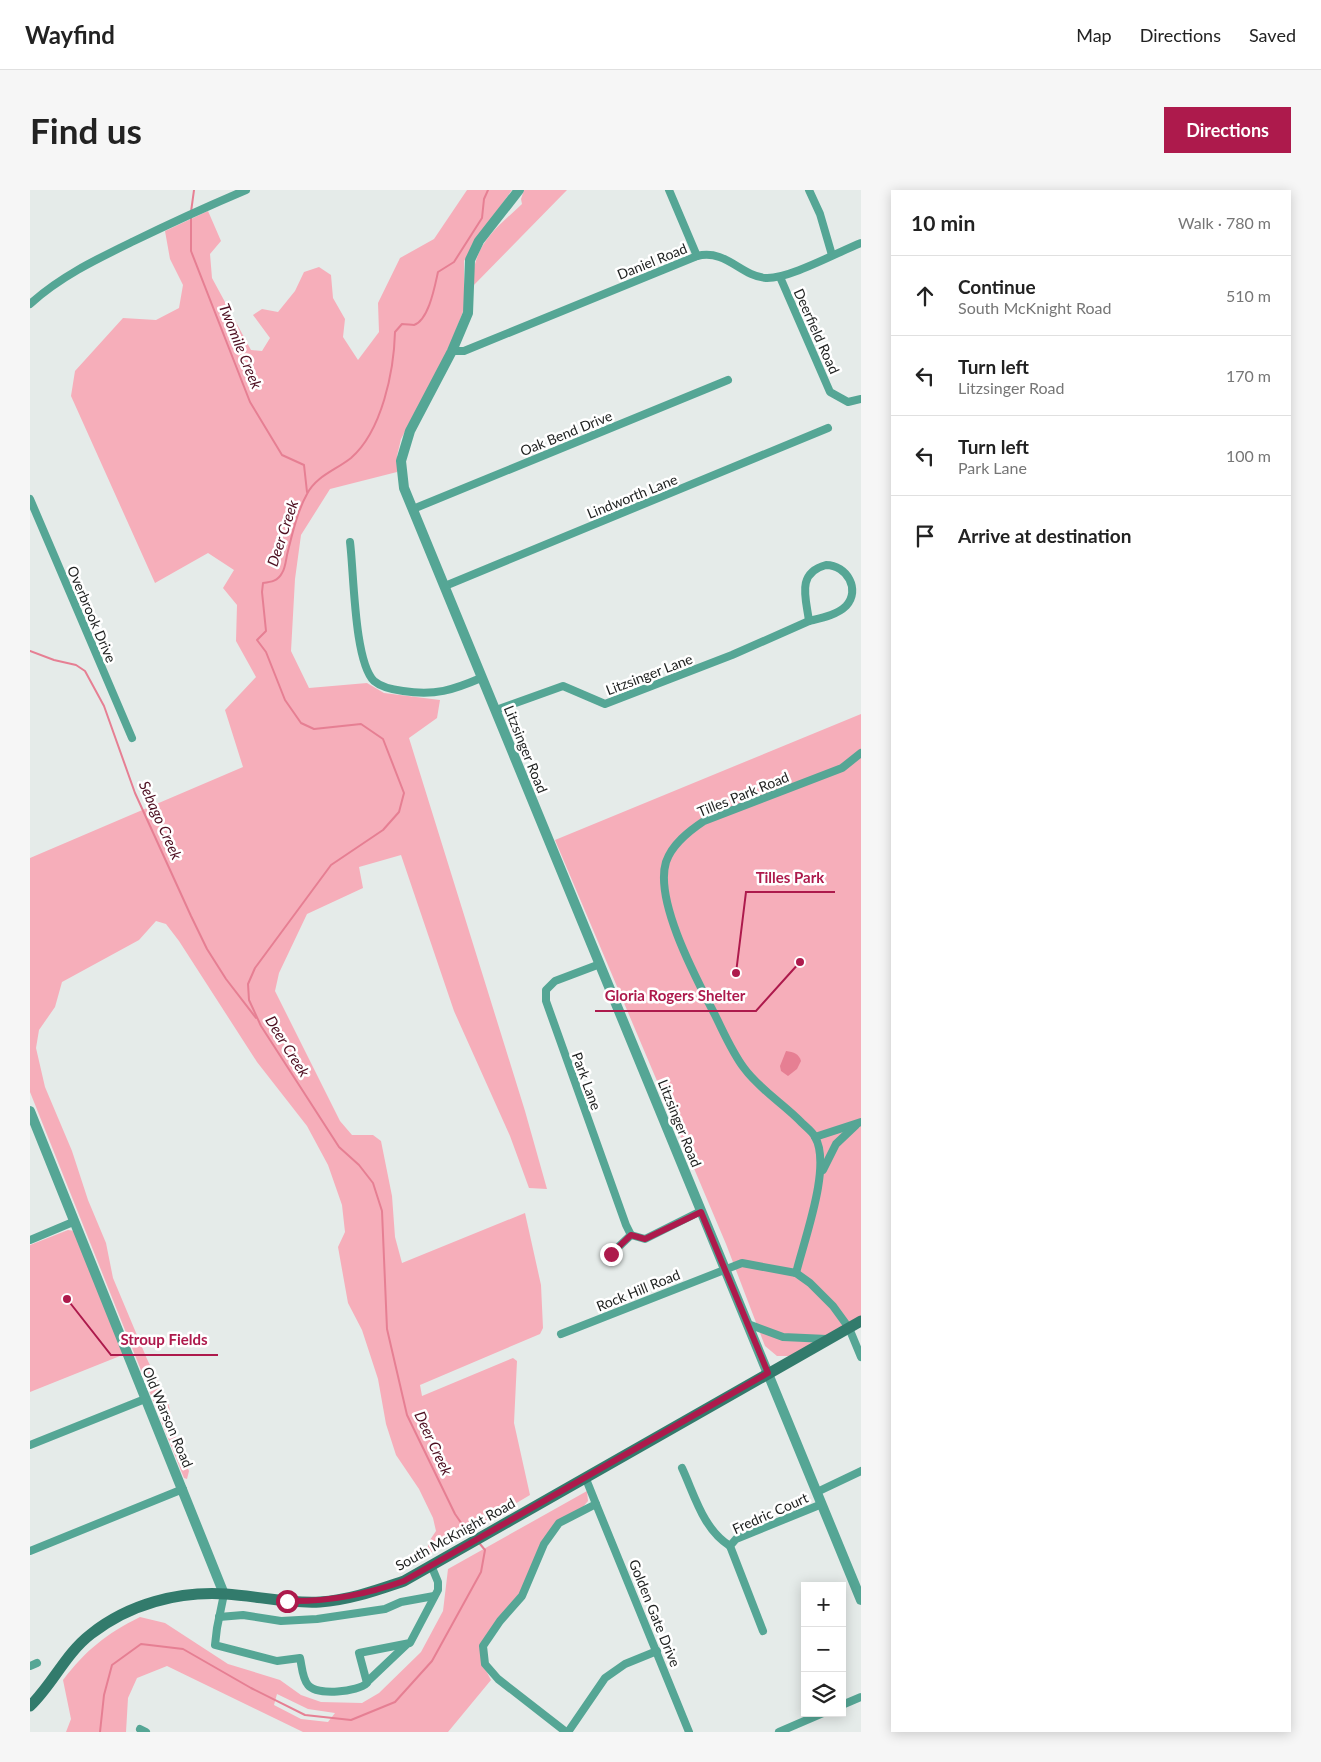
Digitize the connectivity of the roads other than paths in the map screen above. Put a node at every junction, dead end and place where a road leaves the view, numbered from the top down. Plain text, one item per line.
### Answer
1 (246, 190) edge
2 (518, 190) edge
3 (669, 190) edge
4 (809, 190) edge
5 (861, 243) edge
6 (832, 255) junction
7 (697, 256) junction
8 (780, 277) junction
9 (30, 304) edge
10 (452, 350) junction
11 (728, 380) dead end
12 (861, 399) edge
13 (828, 428) dead end
14 (30, 498) edge
15 (413, 509) junction
16 (350, 542) dead end
17 (445, 586) junction
18 (809, 621) junction
19 (481, 678) junction
20 (496, 710) junction
21 (132, 738) dead end
22 (861, 753) edge
23 (600, 964) junction
24 (30, 1111) edge
25 (858, 1124) edge
26 (815, 1137) junction
27 (822, 1172) junction
28 (701, 1212) junction
29 (73, 1222) junction
30 (631, 1235) junction
31 (30, 1240) edge
32 (611, 1254) dead end
33 (725, 1268) junction
34 (796, 1273) junction
35 (861, 1321) edge
36 (748, 1324) junction
37 (849, 1328) junction
38 (561, 1334) dead end
39 (829, 1339) junction
40 (861, 1357) edge
41 (768, 1373) junction
42 (144, 1398) junction
43 (30, 1445) edge
44 (682, 1468) dead end
45 (861, 1471) edge
46 (586, 1479) junction
47 (183, 1489) junction
48 (817, 1492) junction
49 (596, 1504) junction
50 (822, 1504) junction
51 (730, 1546) junction
52 (30, 1551) edge
53 (431, 1565) junction
54 (224, 1594) junction
55 (434, 1596) junction
56 (860, 1597) edge
57 (219, 1617) junction
58 (763, 1631) dead end
59 (408, 1643) junction
60 (657, 1650) junction
61 (367, 1682) junction
62 (861, 1697) edge
63 (846, 1703) edge
64 (30, 1706) edge
65 (814, 1717) edge
66 (567, 1732) edge
67 (689, 1732) edge
68 (779, 1732) edge

1 - 9 street
2 - 10 street, Litzsinger Road
3 - 7 street
4 - 6 street
5 - 6 street, Daniel Road
6 - 8 street, Daniel Road
7 - 8 street, Daniel Road
7 - 10 street, Daniel Road
8 - 12 street, Deerfield Road
10 - 15 street, Litzsinger Road
11 - 15 street, Oak Bend Drive
13 - 17 street, Lindworth Lane
14 - 21 street, Overbrook Drive
15 - 17 street, Litzsinger Road
16 - 19 street
17 - 19 street, Litzsinger Road
18 - 18 street, Litzsinger Lane
18 - 20 street, Litzsinger Lane
19 - 20 street, Litzsinger Road
20 - 23 street, Litzsinger Road
22 - 26 street, Tilles Park Road
23 - 28 street, Litzsinger Road
23 - 30 street, Park Lane
24 - 29 street, Old Warson Road
25 - 26 street
25 - 27 street
26 - 27 street
27 - 34 street
28 - 30 street
28 - 33 street, Litzsinger Road
29 - 31 street
29 - 42 street, Old Warson Road
30 - 32 street
33 - 34 street
33 - 36 street, Litzsinger Road
33 - 38 street, Rock Hill Road
34 - 37 street
35 - 37 main road, South McKnight Road
36 - 39 street
36 - 41 street, Litzsinger Road
37 - 39 main road, South McKnight Road
37 - 40 street
39 - 41 main road, South McKnight Road
41 - 46 main road, South McKnight Road
41 - 48 street, Litzsinger Road
42 - 43 street
42 - 47 street, Old Warson Road
44 - 51 street, Fredric Court
45 - 48 street
46 - 49 street, Golden Gate Drive
46 - 53 main road, South McKnight Road
47 - 52 street
47 - 54 street, Old Warson Road
48 - 50 street, Litzsinger Road
49 - 60 street, Golden Gate Drive
49 - 66 street
50 - 51 street, Fredric Court
50 - 56 street, Litzsinger Road
51 - 58 street, Fredric Court
53 - 54 main road, South McKnight Road
53 - 55 street
54 - 57 street
54 - 64 main road, South McKnight Road
55 - 57 street
55 - 59 street
57 - 61 street
59 - 61 street
59 - 61 street
60 - 66 street
60 - 67 street, Golden Gate Drive
62 - 63 street
65 - 68 street

